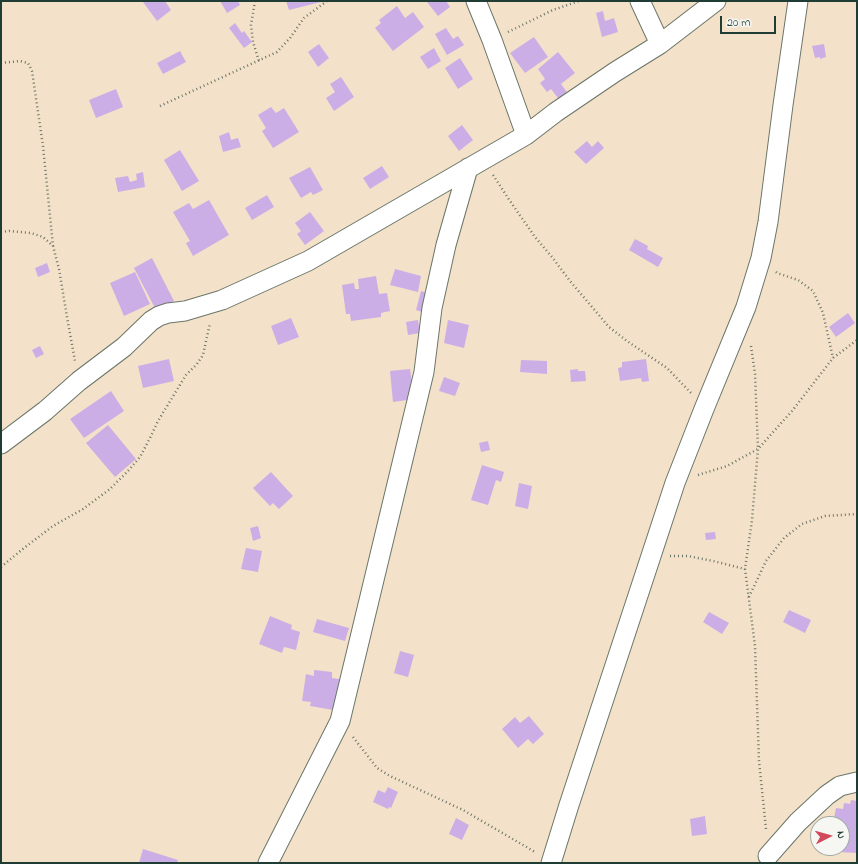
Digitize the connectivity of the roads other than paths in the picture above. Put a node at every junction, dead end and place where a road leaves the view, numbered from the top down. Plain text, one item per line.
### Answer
1 (476, 1) edge
2 (640, 1) edge
3 (716, 1) edge
4 (798, 1) edge
5 (660, 44) junction
6 (526, 135) junction
7 (476, 164) junction
8 (1, 444) edge
9 (857, 782) edge
10 (768, 856) road end
11 (551, 862) edge
12 (268, 863) edge

1 - 6 street
2 - 5 street
3 - 5 street
4 - 11 street
5 - 6 street
6 - 7 street
7 - 8 street
7 - 12 street
9 - 10 street

